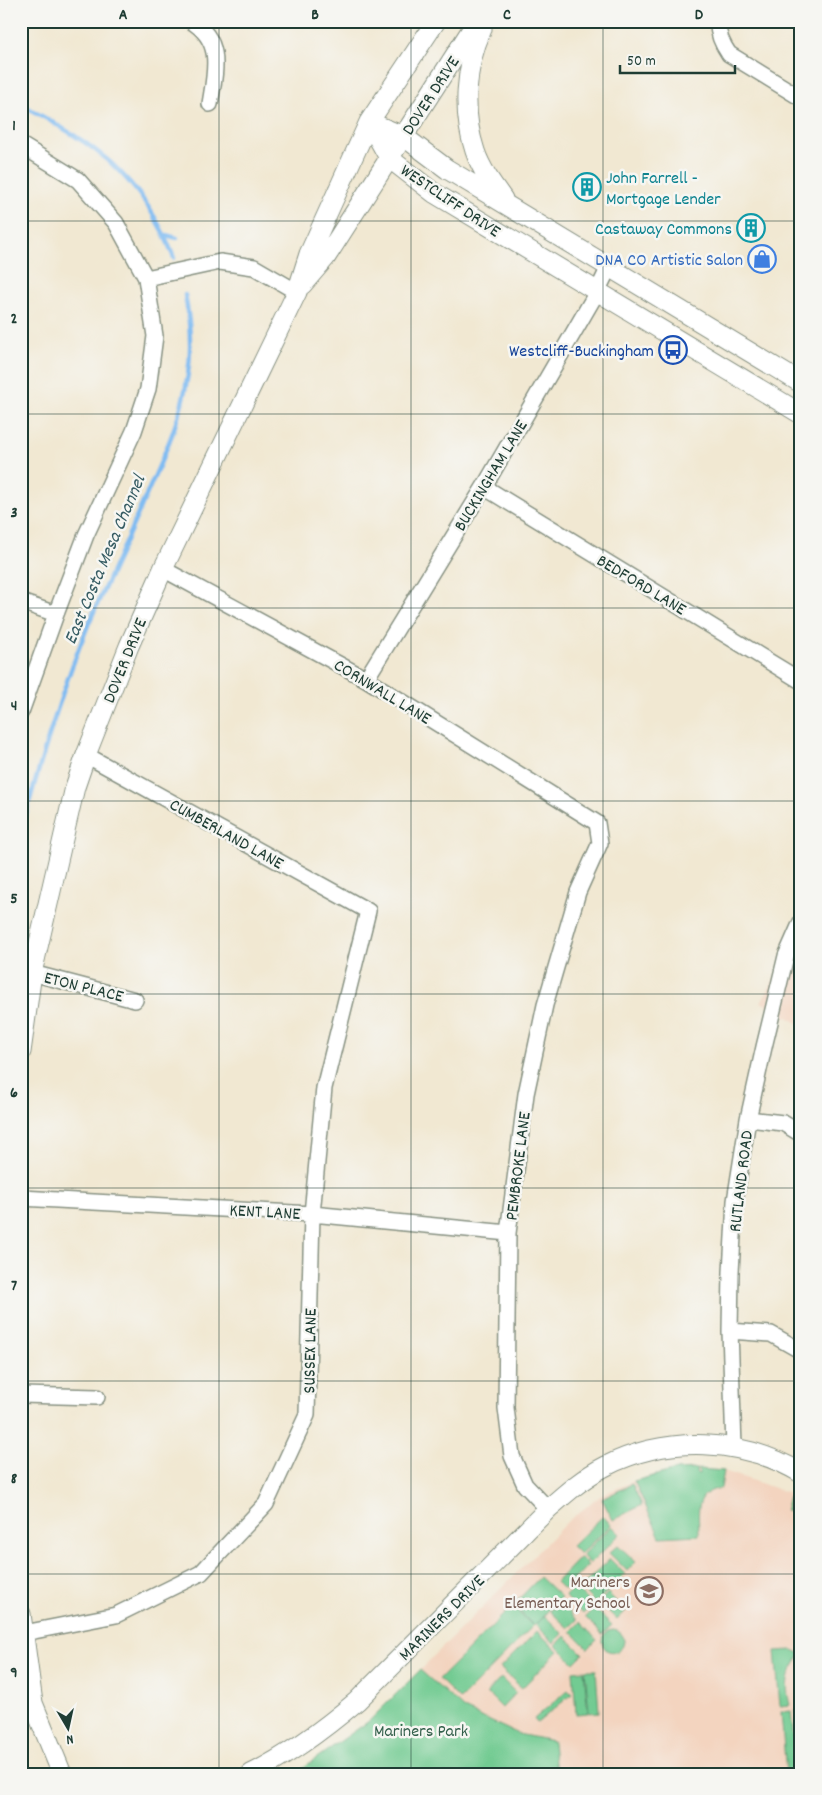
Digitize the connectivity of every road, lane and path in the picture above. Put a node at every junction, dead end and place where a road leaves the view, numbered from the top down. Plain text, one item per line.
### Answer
1 (191, 21) edge
2 (436, 21) edge
3 (477, 21) edge
4 (485, 21) edge
5 (718, 21) edge
6 (801, 98) edge
7 (210, 104) dead end
8 (369, 122) junction
9 (403, 136) junction
10 (21, 145) edge
11 (389, 158) junction
12 (508, 206) junction
13 (609, 267) junction
14 (146, 278) junction
15 (297, 292) junction
16 (597, 292) junction
17 (801, 382) edge
18 (801, 414) edge
19 (484, 487) junction
20 (163, 569) junction
21 (21, 602) edge
22 (56, 614) junction
23 (366, 680) junction
24 (801, 681) edge
25 (21, 712) edge
26 (86, 755) junction
27 (597, 823) joint
28 (368, 911) joint
29 (801, 922) edge
30 (32, 973) junction
31 (135, 1000) dead end
32 (21, 1052) edge
33 (748, 1119) junction
34 (801, 1134) edge
35 (21, 1198) edge
36 (312, 1214) junction
37 (508, 1233) junction
38 (730, 1331) junction
39 (801, 1351) edge
40 (21, 1395) edge
41 (97, 1397) dead end
42 (734, 1447) junction
43 (801, 1473) edge
44 (548, 1509) junction
45 (21, 1614) edge
46 (24, 1633) junction
47 (62, 1774) edge
48 (251, 1774) edge

1 - 7 street
2 - 8 street, DOVER DRIVE
3 - 9 street, DOVER DRIVE
4 - 12 street
5 - 6 street
8 - 9 street, WESTCLIFF DRIVE
8 - 11 street, WESTCLIFF DRIVE
8 - 15 street, DOVER DRIVE
9 - 11 street, DOVER DRIVE
9 - 12 street, WESTCLIFF DRIVE
10 - 14 street
11 - 15 street, DOVER DRIVE
11 - 16 street, WESTCLIFF DRIVE
12 - 13 street, WESTCLIFF DRIVE
13 - 16 street, BUCKINGHAM LANE
13 - 17 street, WESTCLIFF DRIVE
14 - 15 street
14 - 22 street
15 - 20 street, DOVER DRIVE
16 - 18 street, WESTCLIFF DRIVE
16 - 19 street, BUCKINGHAM LANE
19 - 23 street, BUCKINGHAM LANE
19 - 24 street, BEDFORD LANE
20 - 23 street, CORNWALL LANE
20 - 26 street, DOVER DRIVE
21 - 22 street
22 - 25 street
23 - 27 street, CORNWALL LANE
26 - 28 street, CUMBERLAND LANE
26 - 30 street, DOVER DRIVE
27 - 37 street, PEMBROKE LANE
28 - 36 street, SUSSEX LANE
29 - 33 street, RUTLAND ROAD
30 - 31 street, ETON PLACE
30 - 32 street, DOVER DRIVE
33 - 34 street
33 - 38 street, RUTLAND ROAD
35 - 36 street, KENT LANE
36 - 37 street, KENT LANE
36 - 46 street, SUSSEX LANE
37 - 44 street, PEMBROKE LANE
38 - 39 street
38 - 42 street, RUTLAND ROAD
40 - 41 street
42 - 43 street, MARINERS DRIVE
42 - 44 street, MARINERS DRIVE
44 - 48 street, MARINERS DRIVE
45 - 46 street
46 - 47 street

